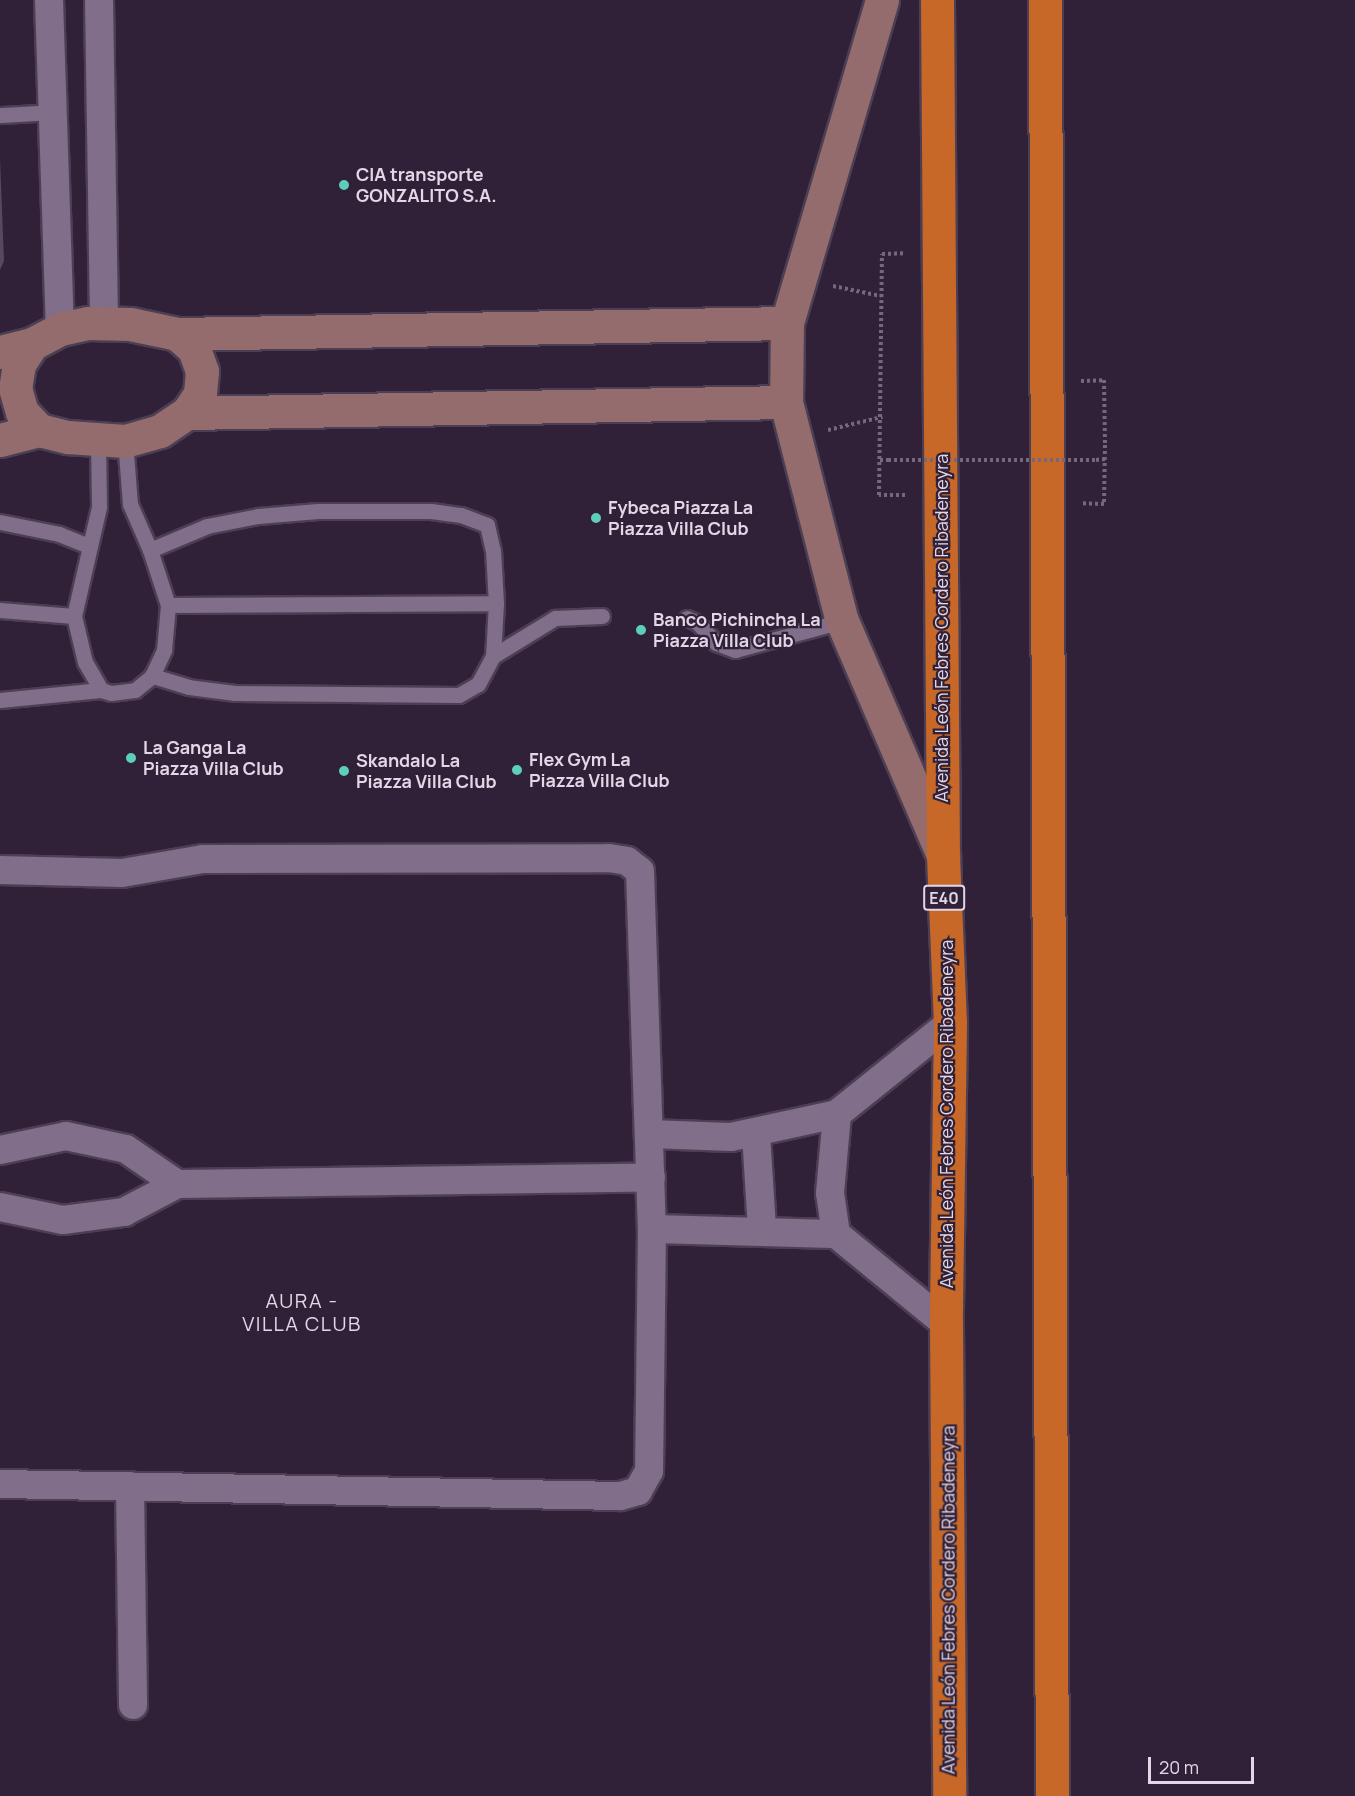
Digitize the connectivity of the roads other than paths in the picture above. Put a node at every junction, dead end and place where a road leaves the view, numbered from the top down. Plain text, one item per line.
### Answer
1 (49, 0) edge
2 (99, 0) edge
3 (882, 0) edge
4 (937, 0) edge
5 (1045, 0) edge
6 (53, 112) junction
7 (0, 115) edge
8 (104, 323) junction
9 (787, 323) junction
10 (177, 334) junction
11 (46, 337) junction
12 (0, 352) edge
13 (786, 402) junction
14 (187, 413) junction
15 (39, 430) junction
16 (0, 440) edge
17 (112, 441) junction
18 (0, 522) edge
19 (88, 546) junction
20 (150, 550) junction
21 (496, 603) junction
22 (168, 605) junction
23 (0, 609) edge
24 (74, 616) junction
25 (602, 616) dead end
26 (687, 618) dead end
27 (842, 621) junction
28 (493, 656) junction
29 (152, 676) junction
30 (101, 690) junction
31 (0, 700) edge
32 (943, 856) junction
33 (0, 870) edge
34 (950, 1023) junction
35 (837, 1114) junction
36 (649, 1134) junction
37 (756, 1134) junction
38 (0, 1150) edge
39 (651, 1178) junction
40 (177, 1184) junction
41 (0, 1207) edge
42 (652, 1230) junction
43 (762, 1230) junction
44 (836, 1234) junction
45 (946, 1324) junction
46 (0, 1484) edge
47 (130, 1486) junction
48 (133, 1705) dead end
49 (950, 1796) edge
50 (1052, 1796) edge

1 - 6 street
2 - 8 street
3 - 9 street
4 - 32 highway, Avenida León Febres Cordero Ribadeneyra / E40
5 - 50 highway
6 - 7 lane
6 - 11 street
8 - 10 street
8 - 11 street
9 - 10 street
9 - 13 street
10 - 14 street
11 - 12 street
11 - 15 street
13 - 14 street
13 - 27 street
14 - 17 street
15 - 16 street
15 - 17 street
17 - 19 lane
17 - 20 lane
18 - 19 lane
19 - 24 lane
20 - 21 lane
20 - 22 lane
21 - 22 lane
21 - 28 lane
22 - 29 lane
23 - 24 lane
24 - 30 lane
25 - 28 lane
26 - 27 lane
27 - 32 street
28 - 29 lane
29 - 30 lane
30 - 31 lane
32 - 34 highway, Avenida León Febres Cordero Ribadeneyra / E40
33 - 36 street
34 - 35 street
34 - 45 highway, Avenida León Febres Cordero Ribadeneyra / E40
35 - 37 street
35 - 44 street
36 - 37 street
36 - 39 street
37 - 43 street
38 - 40 street
39 - 40 street
39 - 42 street
40 - 41 street
42 - 43 street
42 - 47 street
43 - 44 street
44 - 45 street
45 - 49 highway, Avenida León Febres Cordero Ribadeneyra / E40
46 - 47 street
47 - 48 street

